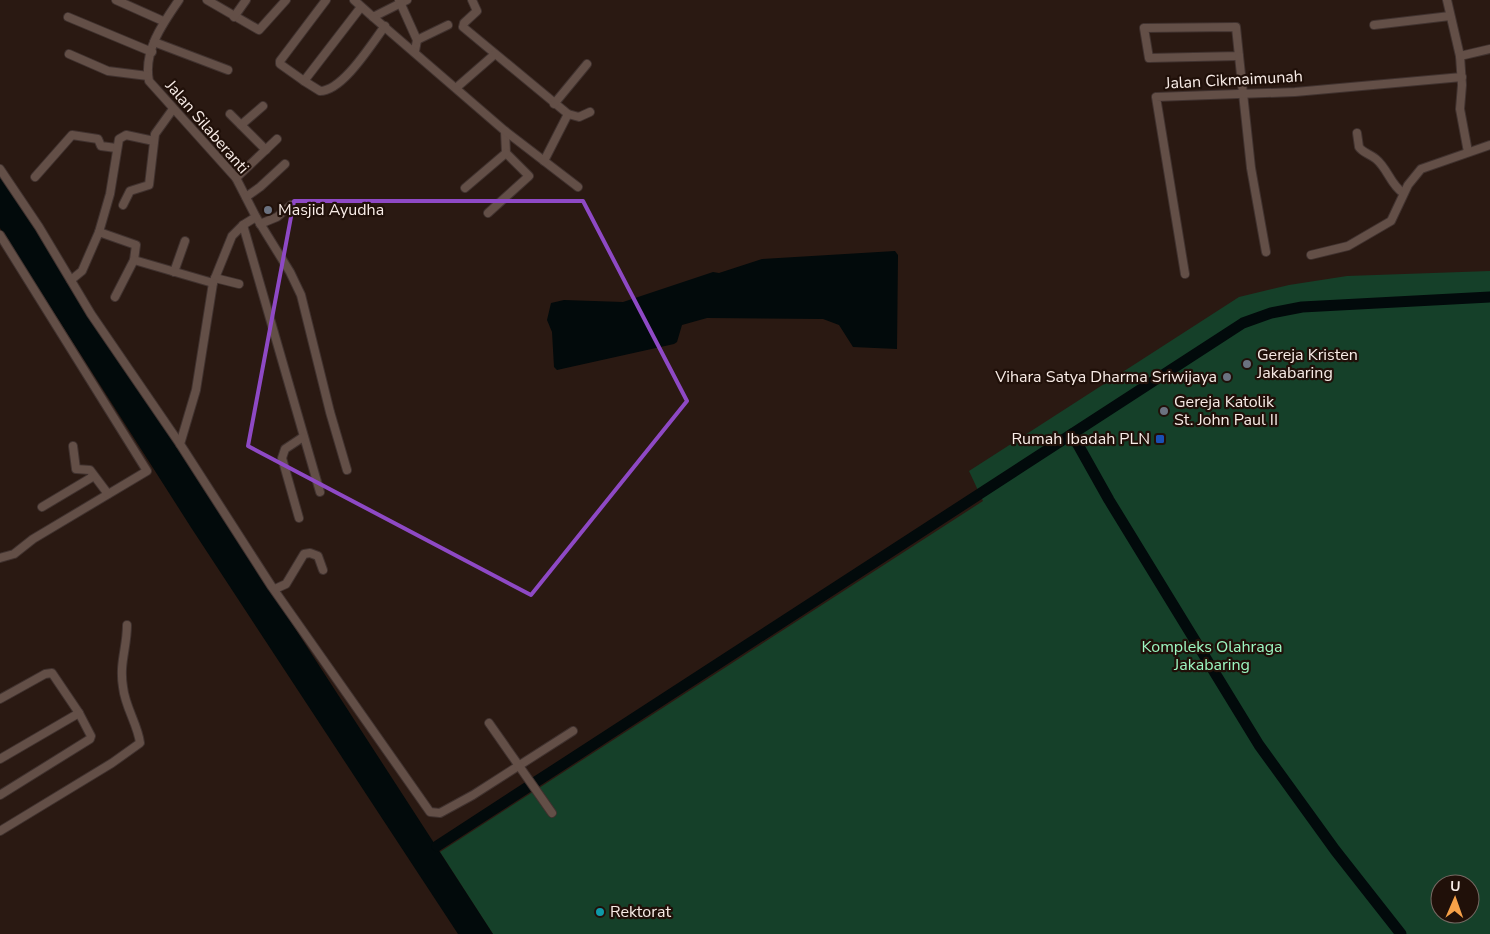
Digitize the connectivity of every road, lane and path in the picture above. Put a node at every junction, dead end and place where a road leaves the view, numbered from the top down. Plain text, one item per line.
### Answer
1 (116, 0) edge
2 (179, 0) edge
3 (206, 0) edge
4 (246, 0) edge
5 (286, 0) edge
6 (326, 0) edge
7 (354, 0) edge
8 (472, 0) edge
9 (1447, 0) edge
10 (402, 1) edge
11 (361, 6) junction
12 (373, 16) junction
13 (1450, 16) junction
14 (68, 17) dead end
15 (234, 17) junction
16 (163, 21) junction
17 (448, 25) dead end
18 (1374, 25) dead end
19 (385, 26) junction
20 (417, 40) junction
21 (154, 42) junction
22 (1490, 49) edge
23 (415, 51) junction
24 (152, 52) junction
25 (69, 54) dead end
26 (495, 54) junction
27 (1238, 56) junction
28 (1460, 56) junction
29 (587, 64) dead end
30 (228, 70) dead end
31 (148, 76) junction
32 (1462, 77) junction
33 (304, 82) junction
34 (456, 88) junction
35 (1244, 93) junction
36 (554, 104) junction
37 (263, 106) dead end
38 (173, 109) junction
39 (590, 112) dead end
40 (230, 114) dead end
41 (568, 114) junction
42 (241, 125) junction
43 (505, 131) junction
44 (1357, 133) dead end
45 (277, 139) dead end
46 (154, 141) junction
47 (1490, 145) edge
48 (116, 148) junction
49 (266, 150) junction
50 (1468, 152) junction
51 (506, 153) junction
52 (544, 161) junction
53 (284, 164) dead end
54 (0, 169) edge
55 (35, 177) dead end
56 (236, 178) junction
57 (578, 187) dead end
58 (465, 188) dead end
59 (1404, 193) junction
60 (246, 197) junction
61 (123, 205) dead end
62 (292, 206) dead end
63 (488, 213) dead end
64 (258, 221) junction
65 (243, 225) junction
66 (99, 232) junction
67 (0, 235) edge
68 (185, 241) dead end
69 (1266, 252) dead end
70 (1311, 254) dead end
71 (134, 260) junction
72 (174, 272) junction
73 (1185, 274) dead end
74 (71, 280) junction
75 (214, 281) junction
76 (239, 284) dead end
77 (115, 297) dead end
78 (304, 437) junction
79 (180, 444) junction
80 (73, 446) dead end
81 (347, 470) dead end
82 (94, 476) junction
83 (320, 492) dead end
84 (108, 494) junction
85 (42, 507) dead end
86 (299, 518) dead end
87 (0, 558) edge
88 (323, 570) dead end
89 (275, 589) junction
90 (127, 625) dead end
91 (0, 700) edge
92 (78, 713) junction
93 (489, 723) dead end
94 (573, 731) dead end
95 (0, 759) edge
96 (519, 765) junction
97 (0, 795) edge
98 (552, 813) dead end
99 (0, 831) edge

1 - 16 street
2 - 16 street, Jalan Silaberanti
3 - 15 street
4 - 15 street
5 - 15 street
6 - 33 street
7 - 11 street
8 - 26 street
9 - 13 street
10 - 12 street
10 - 20 street
11 - 12 street
11 - 33 street
12 - 19 street
13 - 18 street
13 - 28 street
14 - 24 street
16 - 21 street, Jalan Silaberanti
17 - 20 street
19 - 23 street
19 - 33 street
20 - 23 street
21 - 24 street, Jalan Silaberanti
21 - 30 street
22 - 28 street
23 - 34 street
24 - 31 street, Jalan Silaberanti
25 - 31 street
26 - 34 street
26 - 36 street
27 - 27 street
27 - 35 street
28 - 32 street
29 - 36 street
31 - 38 street, Jalan Silaberanti
32 - 35 street, Jalan Cikmaimunah
32 - 50 street
34 - 43 street
35 - 69 street
35 - 73 street, Jalan Cikmaimunah
36 - 41 street
37 - 42 street
38 - 46 street
38 - 56 street, Jalan Silaberanti
39 - 41 street
40 - 42 street
41 - 52 street
42 - 49 street
43 - 51 street
43 - 52 street
44 - 59 street
45 - 49 street
46 - 48 street
46 - 61 street
47 - 50 street
48 - 55 street
48 - 66 street
49 - 56 street
50 - 59 street
51 - 58 street
51 - 63 street
52 - 57 street
53 - 60 street
54 - 74 street
56 - 60 street, Jalan Silaberanti
59 - 70 street
60 - 64 street, Jalan Silaberanti
62 - 64 street
64 - 65 street
64 - 81 street, Jalan Silaberanti
65 - 75 street
65 - 78 street
66 - 71 street
66 - 74 street
67 - 84 street
68 - 72 street
71 - 72 street
71 - 77 street
72 - 75 street
74 - 79 street
75 - 76 street
75 - 79 street
78 - 83 street
78 - 86 street
79 - 89 street
80 - 82 street
82 - 84 street
82 - 85 street
84 - 87 street
88 - 89 street
89 - 96 street
90 - 99 street
91 - 92 street
92 - 95 street
92 - 97 street
93 - 96 street
94 - 96 street
96 - 98 street

